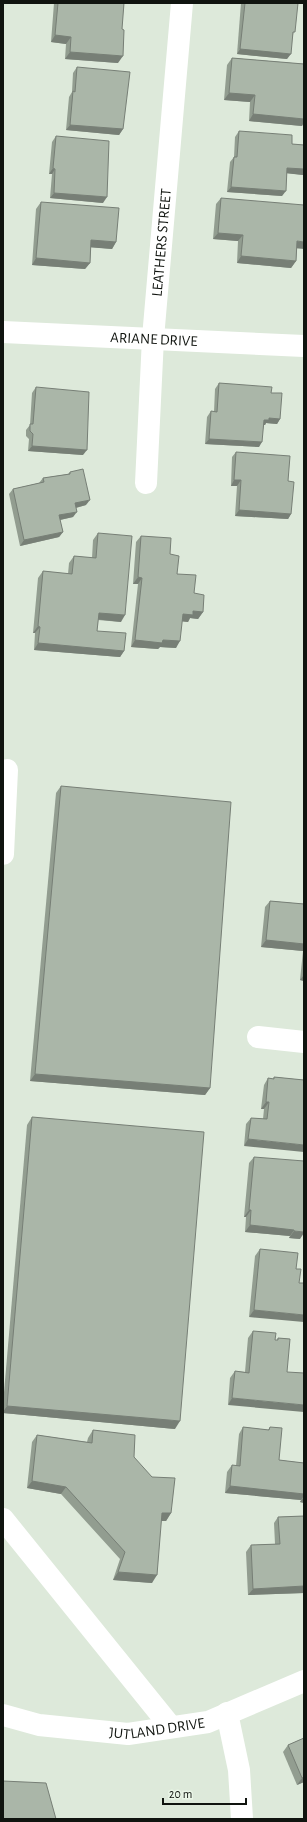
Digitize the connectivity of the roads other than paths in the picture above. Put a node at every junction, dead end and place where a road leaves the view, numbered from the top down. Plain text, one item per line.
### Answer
1 (182, 3) edge
2 (3, 332) edge
3 (154, 338) junction
4 (304, 346) edge
5 (146, 483) dead end
6 (7, 770) dead end
7 (3, 854) edge
8 (258, 1037) dead end
9 (304, 1042) edge
10 (3, 1519) edge
11 (304, 1681) edge
12 (227, 1713) junction
13 (3, 1715) edge
14 (171, 1727) junction
15 (242, 1819) edge

1 - 3 street, LEATHERS STREET
2 - 3 street, ARIANE DRIVE
3 - 4 street, ARIANE DRIVE
3 - 5 street, LEATHERS STREET
6 - 7 street
8 - 9 street
10 - 14 street
11 - 12 street, JUTLAND DRIVE
12 - 14 street, JUTLAND DRIVE
12 - 15 street
13 - 14 street, JUTLAND DRIVE

